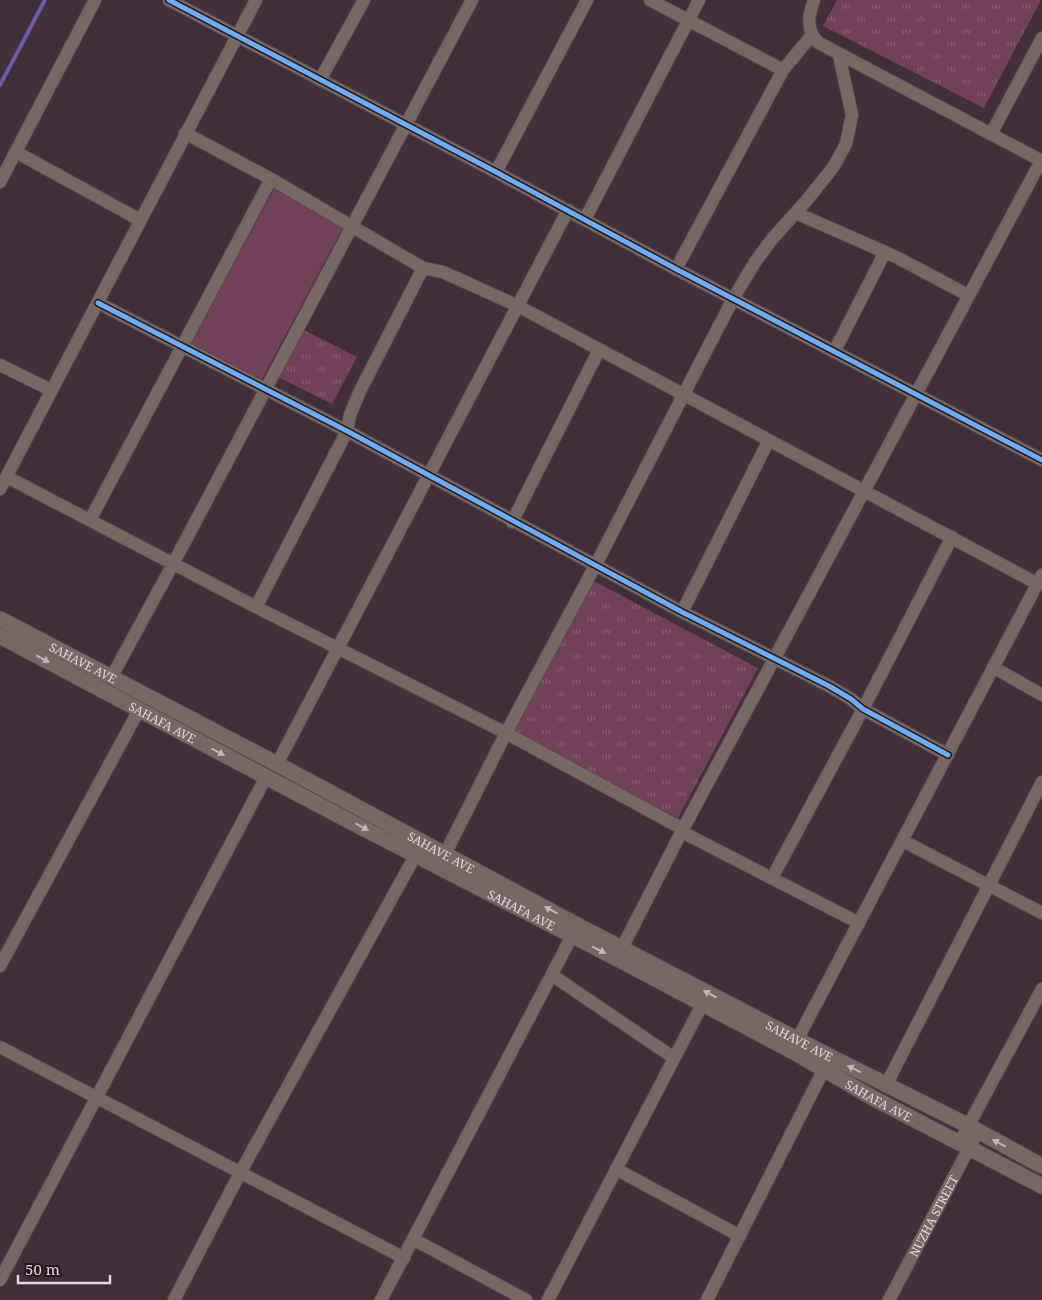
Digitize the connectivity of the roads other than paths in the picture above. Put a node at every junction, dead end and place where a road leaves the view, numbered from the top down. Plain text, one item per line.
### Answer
1 (94, 0) edge
2 (169, 0) edge
3 (256, 0) edge
4 (364, 0) edge
5 (472, 0) edge
6 (587, 0) edge
7 (650, 0) edge
8 (699, 0) edge
9 (814, 0) edge
10 (689, 21) junction
11 (812, 35) junction
12 (236, 36) junction
13 (1042, 38) edge
14 (840, 55) junction
15 (783, 70) junction
16 (320, 80) junction
17 (405, 124) junction
18 (185, 133) junction
19 (991, 134) junction
20 (16, 152) junction
21 (1042, 161) edge
22 (496, 172) junction
23 (271, 180) junction
24 (0, 182) edge
25 (568, 210) junction
26 (796, 213) junction
27 (585, 219) junction
28 (140, 220) junction
29 (352, 227) junction
30 (885, 252) junction
31 (423, 268) junction
32 (676, 269) junction
33 (968, 295) junction
34 (733, 299) junction
35 (98, 303) junction
36 (518, 306) junction
37 (181, 347) junction
38 (599, 350) junction
39 (834, 352) junction
40 (0, 365) edge
41 (265, 388) junction
42 (51, 390) junction
43 (915, 394) junction
44 (683, 395) junction
45 (347, 431) junction
46 (769, 440) junction
47 (1042, 460) edge
48 (429, 476) junction
49 (7, 477) junction
50 (0, 489) edge
51 (864, 490) junction
52 (90, 520) junction
53 (512, 522) junction
54 (952, 537) junction
55 (173, 564) junction
56 (595, 566) junction
57 (1040, 579) edge
58 (256, 607) junction
59 (682, 612) junction
60 (0, 619) edge
61 (0, 636) edge
62 (337, 649) junction
63 (775, 659) junction
64 (993, 667) junction
65 (110, 678) junction
66 (1042, 695) edge
67 (863, 709) junction
68 (139, 710) junction
69 (506, 733) junction
70 (948, 755) junction
71 (277, 764) junction
72 (266, 777) junction
73 (1042, 782) edge
74 (682, 830) junction
75 (903, 841) junction
76 (419, 849) junction
77 (442, 860) junction
78 (772, 878) junction
79 (989, 885) junction
80 (1042, 913) edge
81 (859, 923) junction
82 (572, 936) junction
83 (622, 948) junction
84 (0, 966) edge
85 (552, 975) junction
86 (1042, 989) edge
87 (702, 1005) junction
88 (797, 1040) junction
89 (0, 1047) edge
90 (674, 1058) junction
91 (824, 1069) junction
92 (886, 1085) junction
93 (96, 1097) junction
94 (974, 1129) junction
95 (964, 1145) junction
96 (1042, 1166) edge
97 (616, 1169) junction
98 (240, 1173) junction
99 (1042, 1186) edge
100 (740, 1236) junction
101 (413, 1239) junction
102 (404, 1258) junction
103 (0, 1280) edge
104 (174, 1300) edge
105 (381, 1300) edge
106 (526, 1300) edge
107 (548, 1300) edge
108 (707, 1300) edge
109 (889, 1300) edge

1 - 20 street
2 - 12 street
3 - 12 street
4 - 16 street
5 - 17 street
6 - 22 street
7 - 10 street
8 - 10 street
9 - 11 street
10 - 15 street
10 - 27 street
11 - 14 street
11 - 15 street
12 - 16 street
12 - 18 street
13 - 19 street
14 - 19 street
14 - 26 street
15 - 32 street
16 - 17 street
17 - 22 street
17 - 29 street
18 - 23 street
18 - 28 street
19 - 21 street
20 - 24 street
20 - 28 street
21 - 33 street
22 - 25 street
23 - 29 street
23 - 37 street
25 - 27 street
25 - 36 street
26 - 30 street
26 - 34 street
27 - 32 street
28 - 35 street
29 - 31 street
29 - 41 street
30 - 33 street
30 - 39 street
31 - 36 street
31 - 45 street
32 - 34 street
33 - 43 street
34 - 39 street
34 - 44 street
35 - 37 street
35 - 42 street
36 - 38 street
36 - 48 street
37 - 41 street
37 - 52 street
38 - 44 street
38 - 53 street
39 - 43 street
40 - 42 street
41 - 45 street
41 - 55 street
42 - 49 street
43 - 47 street
43 - 51 street
44 - 46 street
44 - 56 street
45 - 48 street
45 - 58 street
46 - 51 street
46 - 59 street
48 - 53 street
48 - 62 street
49 - 50 street
49 - 52 street
51 - 54 street
51 - 63 street
52 - 55 street
53 - 56 street
54 - 57 street
54 - 67 street
55 - 58 street
55 - 65 street
56 - 59 street
56 - 69 street
57 - 64 street
58 - 62 street
59 - 63 street
60 - 65 main road, SAHAVE AVE
61 -> 68 main road, SAHAFA AVE
62 - 69 street
62 - 71 street
63 - 67 street
63 - 74 street
64 - 66 street
64 - 70 street
65 - 71 main road, SAHAVE AVE
67 - 70 street
67 - 78 street
68 -> 72 main road, SAHAFA AVE
68 - 84 street
69 - 74 street
69 - 77 street
70 - 75 street
71 - 76 main road, SAHAVE AVE
72 -> 76 main road, SAHAFA AVE
72 - 93 street
73 - 79 street
74 - 78 street
74 - 83 street
75 - 79 street
75 - 81 street
76 - 77 main road, SAHAVE AVE
76 - 98 street
77 - 82 main road, SAHAFA AVE
83 -> 77 main road, SAHAVE AVE
78 - 81 street
79 - 80 street
79 - 92 street
81 - 88 street
82 - 85 street
82 -> 87 main road, SAHAFA AVE
88 -> 83 main road, SAHAVE AVE
85 - 90 street
85 - 101 street
86 - 94 street, NUZHA STREET
87 - 90 street
87 - 91 main road, SAHAFA AVE
92 -> 88 main road, SAHAVE AVE
89 - 93 street
90 - 97 street
91 - 95 main road, SAHAFA AVE
91 - 100 street
92 - 94 main road, SAHAVE AVE
93 - 98 street
93 - 103 street
94 - 95 street, NUZHA STREET
96 -> 94 main road, SAHAVE AVE
95 - 99 main road, SAHAFA AVE
95 - 109 street, NUZHA STREET
97 - 100 street
97 - 107 street
98 - 102 street
98 - 104 street
100 - 108 street
101 - 102 street
101 - 106 street
102 - 105 street

